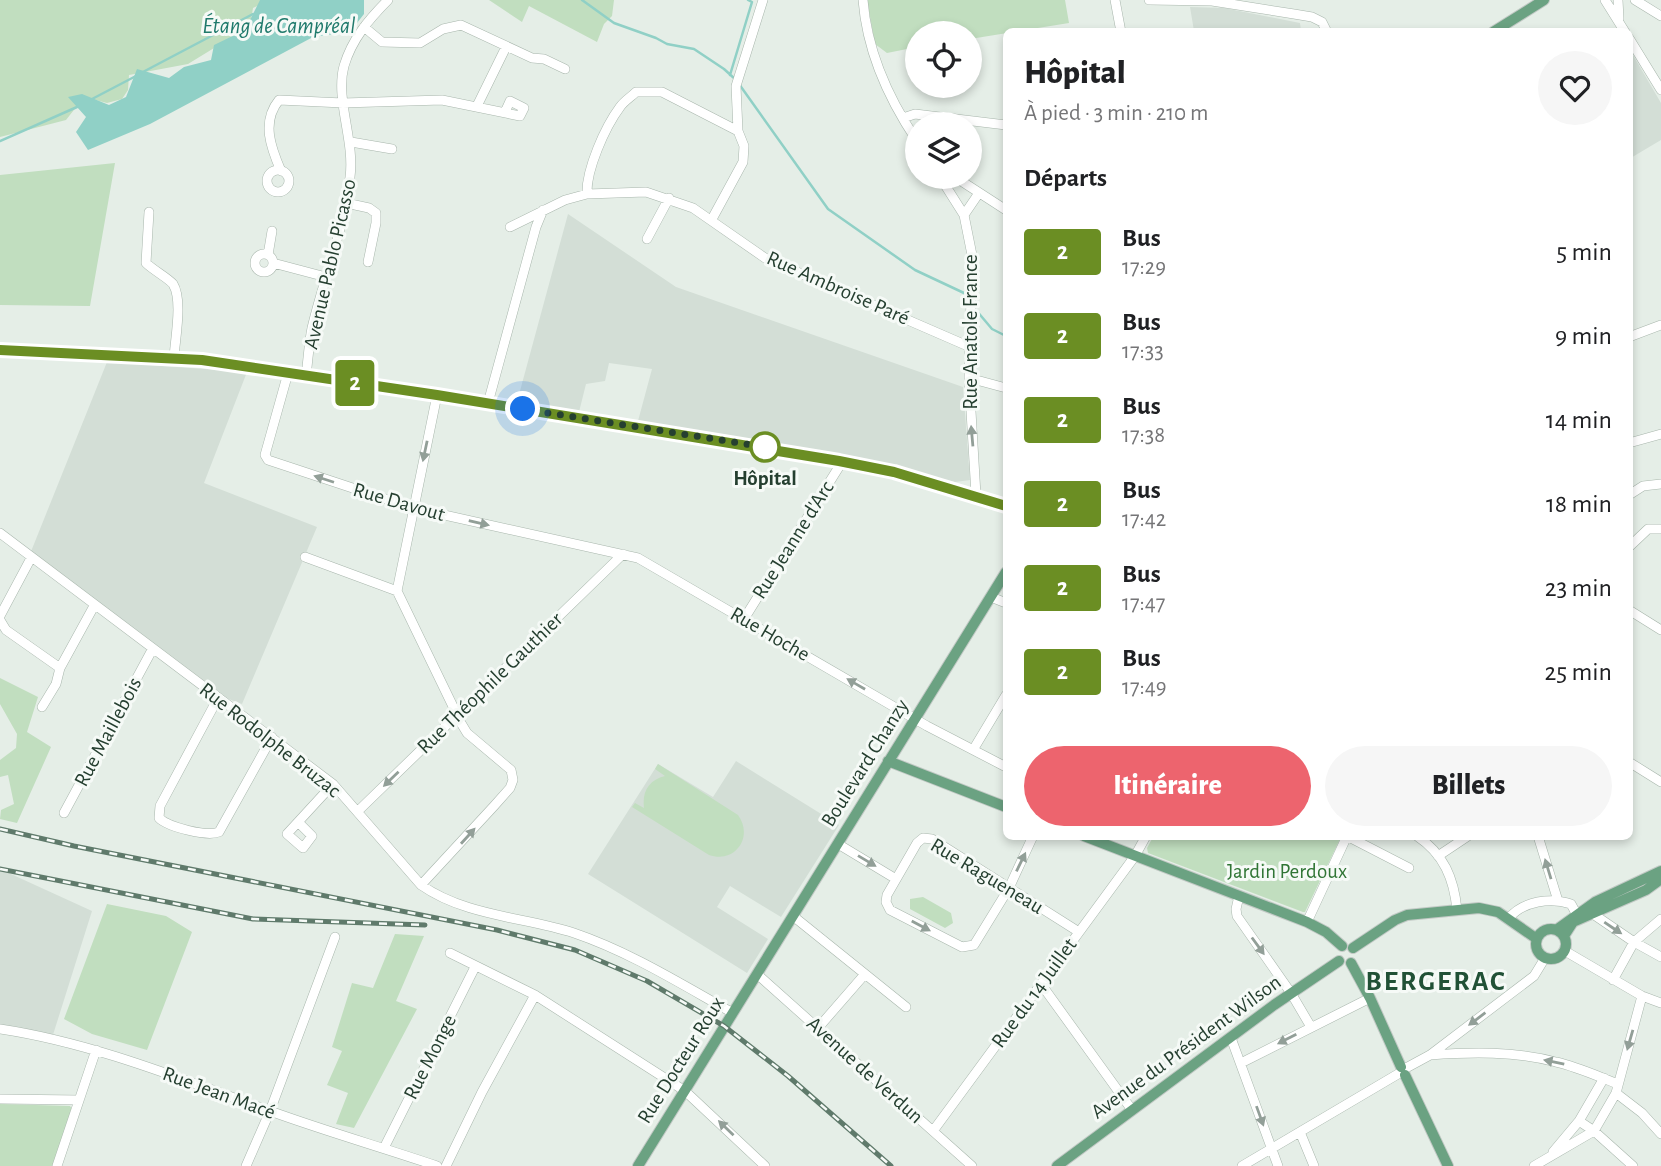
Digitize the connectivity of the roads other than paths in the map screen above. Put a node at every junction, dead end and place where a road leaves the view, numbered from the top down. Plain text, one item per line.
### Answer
1 (388, 0) edge
2 (763, 0) edge
3 (863, 0) edge
4 (1115, 0) edge
5 (1149, 0) edge
6 (1544, 0) edge
7 (1605, 0) edge
8 (1618, 0) edge
9 (1635, 0) edge
10 (1642, 0) edge
11 (1261, 4) edge
12 (1651, 9) junction
13 (1661, 16) edge
14 (364, 27) junction
15 (1120, 28) edge
16 (1325, 28) edge
17 (1499, 28) edge
18 (1623, 28) edge
19 (1633, 44) edge
20 (506, 47) junction
21 (565, 69) dead end
22 (1661, 90) edge
23 (343, 103) junction
24 (477, 106) junction
25 (505, 113) dead end
26 (903, 118) junction
27 (905, 121) edge
28 (1003, 125) edge
29 (738, 131) junction
30 (351, 142) junction
31 (392, 149) dead end
32 (281, 171) dead end
33 (948, 189) edge
34 (973, 189) edge
35 (979, 193) junction
36 (587, 194) junction
37 (669, 198) junction
38 (346, 202) junction
39 (1003, 208) edge
40 (543, 210) junction
41 (149, 212) dead end
42 (964, 215) junction
43 (712, 219) junction
44 (510, 227) dead end
45 (272, 232) dead end
46 (647, 239) dead end
47 (368, 262) dead end
48 (326, 277) junction
49 (1661, 324) edge
50 (1633, 335) edge
51 (970, 347) junction
52 (0, 350) edge
53 (174, 358) junction
54 (288, 373) junction
55 (306, 376) junction
56 (969, 378) junction
57 (1003, 387) edge
58 (437, 395) junction
59 (488, 403) junction
60 (1661, 434) edge
61 (1633, 442) edge
62 (842, 462) junction
63 (1661, 484) edge
64 (1633, 492) edge
65 (976, 495) junction
66 (1003, 505) edge
67 (412, 508) junction
68 (1661, 530) edge
69 (0, 533) edge
70 (1633, 539) edge
71 (623, 554) junction
72 (305, 557) dead end
73 (31, 558) junction
74 (1003, 577) edge
75 (397, 591) junction
76 (991, 597) junction
77 (1003, 602) edge
78 (94, 606) junction
79 (1633, 612) edge
80 (0, 618) edge
81 (744, 619) junction
82 (1661, 630) edge
83 (152, 650) junction
84 (60, 668) junction
85 (218, 698) junction
86 (1003, 700) edge
87 (42, 707) dead end
88 (458, 715) junction
89 (915, 718) junction
90 (272, 737) junction
91 (973, 750) junction
92 (888, 761) junction
93 (1633, 764) edge
94 (1003, 765) edge
95 (1661, 782) edge
96 (332, 784) junction
97 (1003, 806) edge
98 (358, 811) junction
99 (64, 813) dead end
100 (298, 822) dead end
101 (1031, 840) edge
102 (1094, 840) edge
103 (1144, 840) edge
104 (1345, 840) edge
105 (1355, 840) edge
106 (1421, 840) edge
107 (1462, 840) edge
108 (1539, 840) edge
109 (838, 844) junction
110 (1135, 856) junction
111 (1438, 856) junction
112 (1409, 868) dead end
113 (1661, 872) edge
114 (896, 879) junction
115 (1661, 879) edge
116 (421, 885) junction
117 (1009, 888) junction
118 (1239, 896) junction
119 (1558, 901) junction
120 (1457, 910) junction
121 (1593, 914) junction
122 (1577, 915) junction
123 (793, 916) junction
124 (1509, 918) junction
125 (1661, 919) edge
126 (1307, 922) junction
127 (1079, 932) junction
128 (1560, 933) junction
129 (1540, 936) junction
130 (335, 937) dead end
131 (1634, 942) junction
132 (1348, 947) junction
133 (1565, 951) junction
134 (450, 953) dead end
135 (1661, 957) edge
136 (1545, 958) junction
137 (1339, 961) junction
138 (1351, 963) junction
139 (475, 967) junction
140 (757, 974) junction
141 (865, 974) junction
142 (1613, 980) junction
143 (1041, 984) junction
144 (1291, 993) junction
145 (535, 995) junction
146 (1642, 996) junction
147 (1370, 998) junction
148 (1661, 1003) edge
149 (906, 1007) dead end
150 (733, 1013) junction
151 (1311, 1027) junction
152 (0, 1028) edge
153 (818, 1028) junction
154 (1231, 1038) junction
155 (96, 1050) junction
156 (1430, 1055) junction
157 (1241, 1063) junction
158 (1403, 1071) junction
159 (1604, 1078) junction
160 (1617, 1088) junction
161 (685, 1090) junction
162 (0, 1099) edge
163 (79, 1100) junction
164 (1132, 1110) junction
165 (270, 1111) junction
166 (1579, 1121) junction
167 (933, 1131) junction
168 (1594, 1131) junction
169 (1300, 1132) junction
170 (1661, 1134) edge
171 (384, 1148) junction
172 (1272, 1149) junction
173 (1550, 1156) junction
174 (57, 1166) edge
175 (246, 1166) edge
176 (437, 1166) edge
177 (446, 1166) edge
178 (638, 1166) edge
179 (765, 1166) edge
180 (972, 1166) edge
181 (1057, 1166) edge
182 (1242, 1166) edge
183 (1278, 1166) edge
184 (1314, 1166) edge
185 (1448, 1166) edge
186 (1534, 1166) edge
187 (1556, 1166) edge
188 (1633, 1166) edge

1 - 14 street, Avenue Pablo Picasso
2 - 29 street
3 - 26 street
4 - 15 street
5 - 11 street
6 - 17 main road
7 - 18 street
8 - 18 street
9 - 12 street
10 - 12 street
11 - 16 street
12 - 13 street
14 - 20 street
14 - 23 street, Avenue Pablo Picasso
19 - 22 street
20 - 21 street
20 - 24 street
23 - 24 street
23 - 30 street, Avenue Pablo Picasso
23 - 32 street
24 - 25 street
26 - 27 street
26 - 28 street
29 - 36 street
29 - 43 street
30 - 31 street
30 - 38 street, Avenue Pablo Picasso
33 - 42 street, Rue Anatole France
34 - 35 street
35 - 39 street
35 - 42 street
36 - 37 street, Rue Ambroise Paré
36 - 40 street, Rue Ambroise Paré
37 - 43 street, Rue Ambroise Paré
37 - 46 street
38 - 47 street
38 - 48 street, Avenue Pablo Picasso
40 - 44 street, Rue Ambroise Paré
40 - 59 street
41 - 53 street
42 - 51 street, Rue Anatole France
43 - 51 street, Rue Ambroise Paré
45 - 48 street
48 - 55 street, Avenue Pablo Picasso
49 - 50 street
51 - 56 street, Rue Anatole France
52 - 53 main road
53 - 54 main road
54 - 55 main road
67 -> 54 street, Rue Davout
55 - 58 main road
56 - 57 street
65 -> 56 street, Rue Anatole France
58 - 59 main road
58 -> 67 street
59 - 62 main road
60 - 61 street
62 - 65 main road
62 - 81 street, Rue Jeanne d'Arc
63 - 64 street
65 - 66 main road
67 -> 71 street, Rue Davout
67 - 75 street
68 - 70 street
69 - 73 street, Rue Rodolphe Bruzac
71 - 81 street, Rue Hoche
71 - 88 street, Rue Théophile Gauthier
72 - 75 street
73 - 78 street, Rue Rodolphe Bruzac
73 - 80 street
74 - 76 main road, Boulevard Chanzy
75 - 88 street
76 - 77 street
76 - 89 main road, Boulevard Chanzy
78 - 83 street, Rue Rodolphe Bruzac
78 - 84 street
79 - 82 street
80 - 84 street
89 -> 81 street, Rue Hoche
83 - 85 street, Rue Rodolphe Bruzac
83 - 99 street, Rue Maillebois
84 - 87 street
85 - 90 street, Rue Rodolphe Bruzac
85 - 90 street
86 - 91 street
88 -> 98 street, Rue Théophile Gauthier
116 -> 88 street
89 - 91 street, Rue Hoche
89 - 92 main road, Boulevard Chanzy
90 - 96 street, Rue Rodolphe Bruzac
91 - 94 street, Rue Hoche
92 - 97 main road
92 - 109 main road, Boulevard Chanzy
93 - 95 street
96 - 98 street, Rue Rodolphe Bruzac
96 - 100 street
98 - 116 street, Rue Rodolphe Bruzac
117 -> 101 street
102 - 110 main road
103 - 110 street, Rue du 14 Juillet
104 - 126 street
105 - 112 street
106 - 111 street
107 - 111 street
119 -> 108 street
109 -> 114 street
109 - 123 main road, Boulevard Chanzy
110 - 118 main road
110 - 127 street, Rue du 14 Juillet
111 - 120 street
113 - 122 main road
114 - 117 street, Rue Ragueneau
114 -> 117 street
115 - 121 main road
116 - 150 street, Rue Rodolphe Bruzac
117 - 127 street, Rue Ragueneau
118 - 126 main road
118 -> 144 street
119 - 122 street
119 - 124 street
120 - 124 main road
120 - 132 main road
121 - 128 main road
121 -> 131 street
122 - 128 main road
123 - 140 main road, Boulevard Chanzy
123 - 141 street
124 - 129 main road
125 - 131 street
126 - 132 main road
127 - 143 street, Rue du 14 Juillet
128 - 129 main road
128 - 133 main road
129 - 136 main road
130 - 165 street
131 - 135 street
131 - 142 street
132 - 137 main road
132 - 138 main road
133 - 136 main road
133 - 142 street
134 - 139 street
136 -> 156 street
137 - 138 main road
137 - 144 main road, Avenue du Président Wilson
138 - 147 main road
139 - 145 street
139 - 171 street, Rue Monge
140 - 150 main road, Rue Docteur Roux
140 - 153 street, Avenue de Verdun
141 - 149 street
141 - 153 street
142 - 146 street
143 - 164 street
143 - 167 street, Rue du 14 Juillet
144 - 151 street
144 - 154 main road, Avenue du Président Wilson
145 - 161 street
145 - 177 street
146 - 148 street
146 -> 160 street
147 - 151 street
147 - 158 main road
150 - 161 main road, Rue Docteur Roux
151 -> 157 street
152 - 155 street, Rue Jean Macé
153 - 167 street, Avenue de Verdun
154 - 157 street
154 - 164 main road, Avenue du Président Wilson
155 - 163 street
155 - 165 street, Rue Jean Macé
156 - 158 street
159 -> 156 street
157 -> 172 street
158 - 169 street
158 - 185 main road
159 - 160 street
159 - 166 street
160 - 168 street
160 - 170 street
161 - 178 main road, Rue Docteur Roux
179 -> 161 street
162 - 163 street
163 - 174 street
164 - 181 main road, Avenue du Président Wilson
165 - 171 street, Rue Jean Macé
165 - 175 street
166 - 168 street
166 - 173 street
167 - 180 street, Avenue de Verdun
168 - 173 street
168 - 188 street
169 - 172 street
169 - 184 street
171 - 176 street, Rue Jean Macé
172 - 182 street
172 - 183 street
173 - 186 street
173 - 187 street

